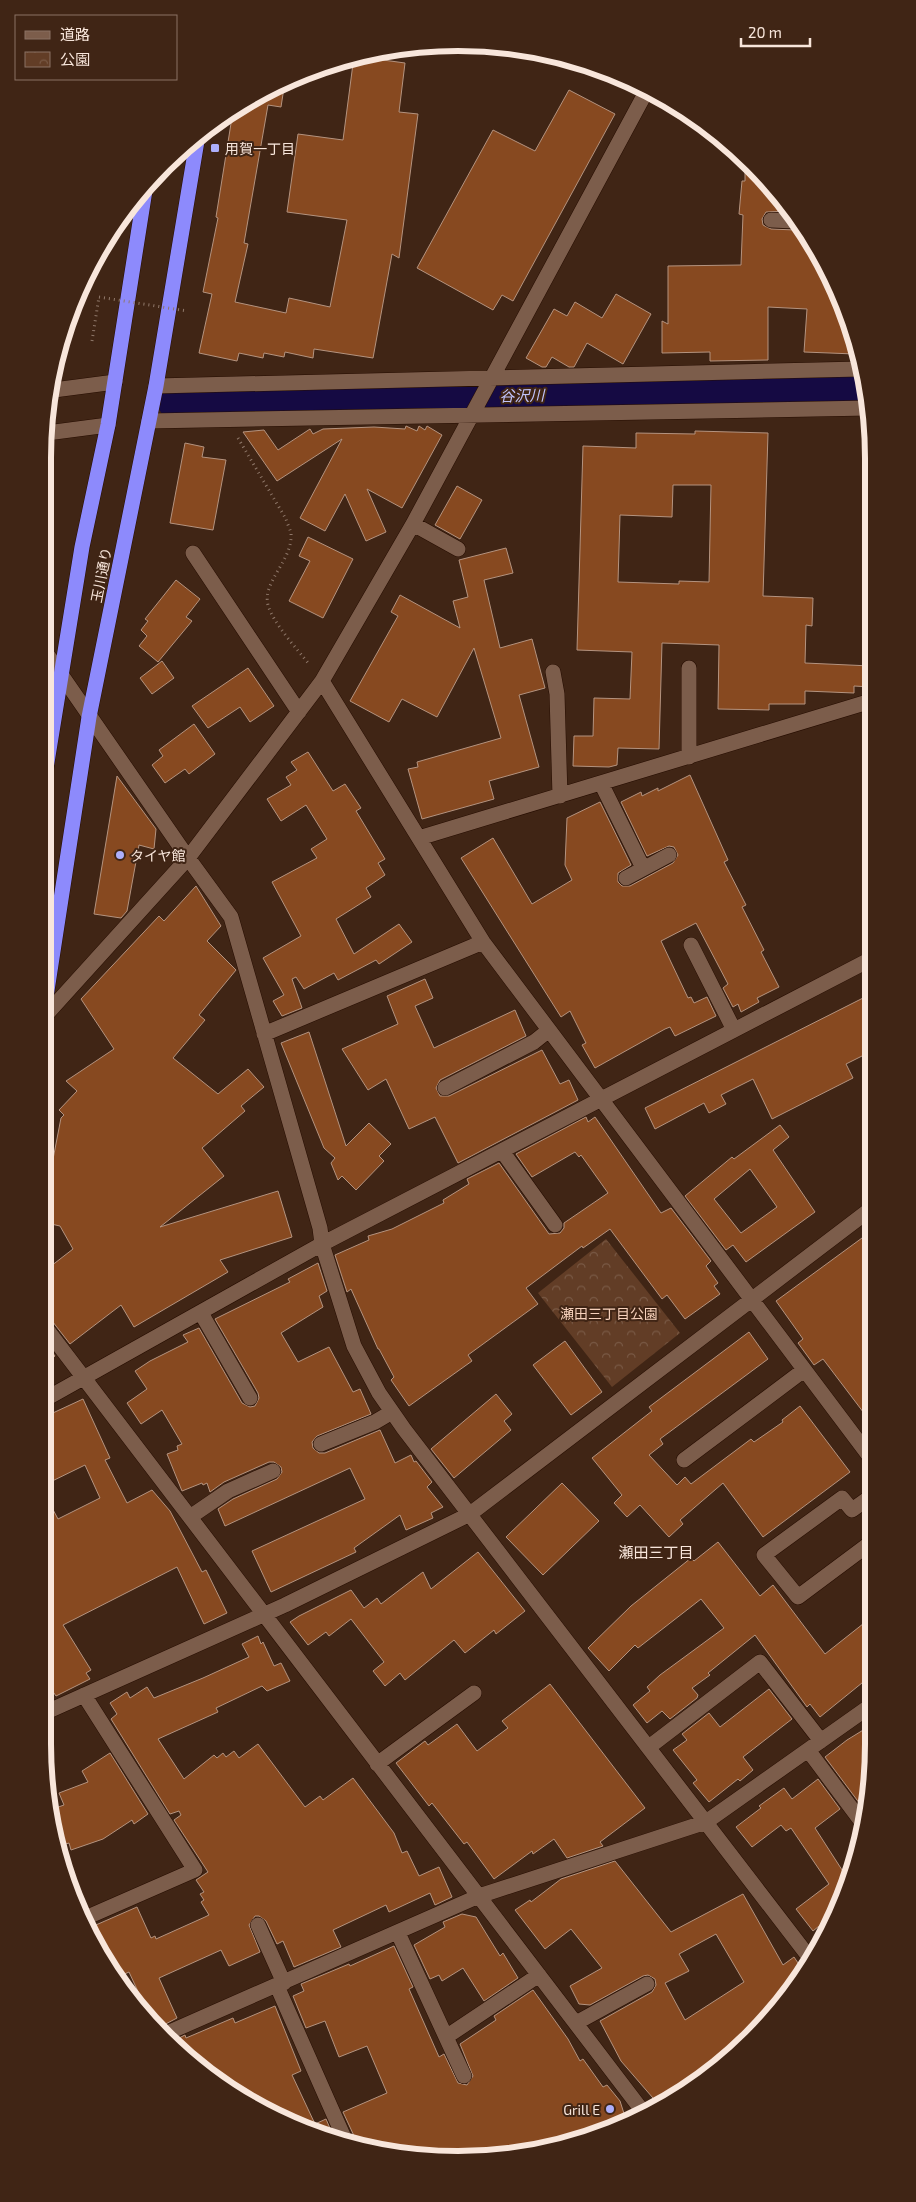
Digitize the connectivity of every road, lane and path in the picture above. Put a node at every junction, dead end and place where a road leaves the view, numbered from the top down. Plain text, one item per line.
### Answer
1 (644, 96) edge
2 (196, 147) edge
3 (143, 200) edge
4 (771, 220) dead end
5 (788, 221) edge
6 (187, 311) dead end
7 (92, 341) dead end
8 (855, 369) edge
9 (492, 376) junction
10 (115, 382) junction
11 (156, 386) junction
12 (57, 390) edge
13 (861, 408) edge
14 (471, 415) junction
15 (149, 420) junction
16 (227, 420) junction
17 (108, 425) junction
18 (52, 432) edge
19 (413, 524) junction
20 (458, 549) dead end
21 (193, 553) dead end
22 (51, 660) edge
23 (688, 668) dead end
24 (553, 672) dead end
25 (62, 676) junction
26 (322, 682) junction
27 (865, 703) edge
28 (298, 712) junction
29 (89, 717) junction
30 (51, 740) edge
31 (689, 756) junction
32 (601, 783) junction
33 (560, 796) junction
34 (419, 838) junction
35 (669, 855) dead end
36 (188, 858) junction
37 (643, 868) junction
38 (626, 878) dead end
39 (483, 942) junction
40 (690, 945) dead end
41 (865, 962) edge
42 (51, 967) edge
43 (51, 1011) edge
44 (549, 1030) junction
45 (734, 1030) junction
46 (264, 1034) junction
47 (445, 1088) dead end
48 (601, 1099) junction
49 (502, 1151) junction
50 (865, 1213) edge
51 (555, 1225) dead end
52 (322, 1244) junction
53 (750, 1299) junction
54 (201, 1314) junction
55 (51, 1334) edge
56 (804, 1370) junction
57 (86, 1378) junction
58 (51, 1396) edge
59 (250, 1398) dead end
60 (392, 1412) junction
61 (321, 1444) dead end
62 (865, 1450) edge
63 (684, 1460) dead end
64 (273, 1471) dead end
65 (865, 1501) edge
66 (470, 1514) junction
67 (190, 1517) junction
68 (865, 1547) edge
69 (263, 1614) junction
70 (474, 1693) dead end
71 (84, 1695) junction
72 (51, 1710) edge
73 (865, 1710) edge
74 (821, 1741) junction
75 (649, 1747) junction
76 (808, 1750) junction
77 (378, 1764) junction
78 (858, 1816) edge
79 (706, 1822) junction
80 (479, 1896) junction
81 (89, 1916) edge
82 (258, 1925) dead end
83 (398, 1933) junction
84 (806, 1953) edge
85 (539, 1975) junction
86 (280, 1984) junction
87 (647, 1984) dead end
88 (576, 2023) junction
89 (170, 2032) edge
90 (446, 2037) junction
91 (464, 2076) dead end
92 (640, 2108) edge
93 (343, 2134) edge

1 - 9 street
2 - 11 highway, 玉川通り
3 - 10 highway, 玉川通り
4 - 5 street
6 - 7 path, bridge
8 - 9 street
9 - 11 street
9 - 14 street
10 - 12 street
10 - 17 highway, 玉川通り
11 - 15 highway, 玉川通り
13 - 14 street
14 - 16 street
14 - 19 street
15 - 16 street
15 - 29 highway, 玉川通り
16 - 26 path
17 - 18 street
17 - 25 highway, 玉川通り
19 - 20 street
19 - 26 street
21 - 28 street
22 - 25 street
23 - 31 street
24 - 33 street
25 - 29 street
25 - 30 highway, 玉川通り
26 - 28 street
26 - 34 street
27 - 31 street
28 - 36 street
29 - 36 street
29 - 42 highway, 玉川通り
31 - 32 street
32 - 33 street
32 - 37 street
33 - 34 street
34 - 39 street
35 - 37 street
36 - 43 street
36 - 46 street
37 - 38 street
39 - 44 street
39 - 46 street
40 - 45 street
41 - 45 street
44 - 47 street
44 - 48 street
45 - 48 street
46 - 52 street
48 - 49 street
48 - 53 street
49 - 51 street
49 - 52 street
50 - 53 street
52 - 54 street
52 - 60 street
53 - 56 street
53 - 66 street
54 - 57 street
54 - 59 street
55 - 57 street
56 - 62 street
56 - 63 street
57 - 58 street
57 - 67 street
60 - 61 street
60 - 66 street
64 - 67 street
65 - 68 street
66 - 69 street
66 - 75 street
67 - 69 street
69 - 71 street
69 - 77 street
70 - 77 street
71 - 72 street
71 - 81 street
73 - 74 street
74 - 75 street
74 - 76 street
75 - 79 street
76 - 78 street
76 - 79 street
77 - 80 street
79 - 80 street
79 - 84 street
80 - 83 street
80 - 85 street
82 - 86 street
83 - 86 street
83 - 90 street
85 - 88 street
85 - 90 street
86 - 89 street
86 - 93 street
87 - 88 street
88 - 92 street
90 - 91 street

